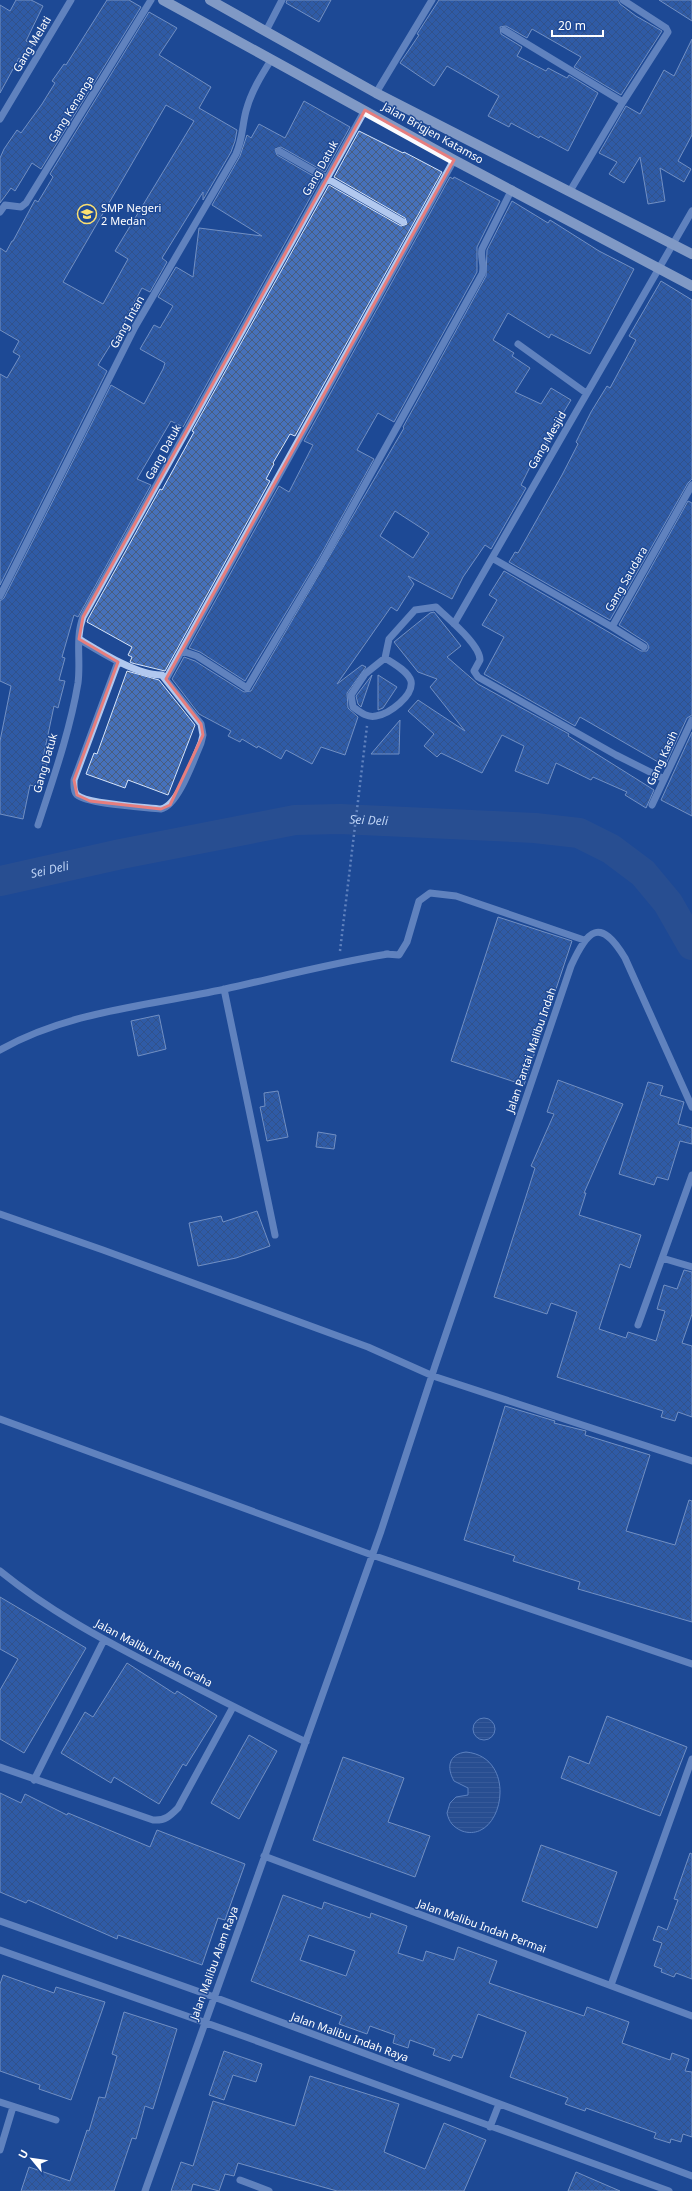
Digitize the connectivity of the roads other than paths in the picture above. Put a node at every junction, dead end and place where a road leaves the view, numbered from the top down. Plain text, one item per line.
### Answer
1 (72, 0) edge
2 (151, 0) edge
3 (163, 0) edge
4 (210, 0) edge
5 (282, 0) edge
6 (432, 0) edge
7 (623, 0) edge
8 (504, 30) dead end
9 (266, 31) junction
10 (271, 60) junction
11 (376, 93) junction
12 (623, 102) junction
13 (365, 110) junction
14 (0, 119) edge
15 (279, 151) dead end
16 (454, 160) junction
17 (326, 178) junction
18 (512, 189) junction
19 (570, 191) junction
20 (692, 211) edge
21 (0, 212) edge
22 (403, 222) dead end
23 (673, 244) junction
24 (692, 254) edge
25 (659, 267) junction
26 (692, 286) edge
27 (518, 344) dead end
28 (586, 393) junction
29 (692, 485) edge
30 (492, 558) junction
31 (0, 596) edge
32 (454, 624) junction
33 (612, 627) junction
34 (79, 639) junction
35 (644, 647) dead end
36 (182, 651) junction
37 (385, 658) junction
38 (118, 662) junction
39 (166, 680) junction
40 (692, 720) edge
41 (664, 779) junction
42 (652, 805) dead end
43 (38, 825) dead end
44 (584, 940) junction
45 (224, 989) junction
46 (0, 1050) edge
47 (692, 1107) edge
48 (692, 1176) edge
49 (0, 1214) edge
50 (275, 1236) dead end
51 (662, 1258) junction
52 (692, 1267) edge
53 (638, 1325) dead end
54 (433, 1376) junction
55 (0, 1419) edge
56 (692, 1461) edge
57 (372, 1555) junction
58 (0, 1571) edge
59 (104, 1640) junction
60 (692, 1664) edge
61 (233, 1707) junction
62 (306, 1742) junction
63 (692, 1759) edge
64 (0, 1767) edge
65 (34, 1780) junction
66 (264, 1856) junction
67 (0, 1921) edge
68 (0, 1950) edge
69 (611, 1985) junction
70 (214, 1997) junction
71 (692, 2016) edge
72 (205, 2023) junction
73 (0, 2102) edge
74 (498, 2104) junction
75 (13, 2107) junction
76 (56, 2120) dead end
77 (490, 2127) junction
78 (0, 2150) edge
79 (692, 2176) edge
80 (240, 2180) dead end
81 (145, 2191) edge
82 (269, 2191) edge
83 (669, 2191) edge

1 - 14 street, Gang Melati
2 - 21 street, Gang Kenanga
3 - 10 main road, Jalan Brigjen Katamso
4 - 9 main road, Jalan Brigjen Katamso
5 - 9 street
6 - 11 street
7 - 12 street
8 - 12 street
9 - 11 main road, Jalan Brigjen Katamso
10 - 13 main road, Jalan Brigjen Katamso
10 - 31 street, Gang Intan
11 - 19 main road, Jalan Brigjen Katamso
12 - 19 street
13 - 16 main road, Jalan Brigjen Katamso
13 - 17 street, Gang Datuk
15 - 17 street
16 - 18 main road, Jalan Brigjen Katamso
16 - 36 street
17 - 22 street
17 - 34 street, Gang Datuk
18 - 25 main road, Jalan Brigjen Katamso
18 - 36 street
19 - 23 main road, Jalan Brigjen Katamso
20 - 23 street, Gang Mesjid
23 - 24 main road, Jalan Brigjen Katamso
23 - 25 street, Gang Mesjid
25 - 26 main road, Jalan Brigjen Katamso
25 - 28 street, Gang Mesjid
27 - 28 street
28 - 30 street, Gang Mesjid
29 - 33 street, Gang Saudara
30 - 32 street, Gang Mesjid
30 - 33 street, Gang Saudara
32 - 37 street
32 - 41 street
33 - 35 street
34 - 38 street
34 - 43 street, Gang Datuk
36 - 39 street
37 - 37 street
38 - 39 street
38 - 39 street
40 - 41 street, Gang Kasih
41 - 42 street, Gang Kasih
44 - 45 street
44 - 47 street
44 - 54 street, Jalan Pantai Malibu Indah
45 - 46 street
45 - 50 street
48 - 51 street
49 - 54 street
51 - 52 street
51 - 53 street
54 - 56 street
54 - 57 street, Jalan Pantai Malibu Indah
55 - 57 street
57 - 60 street
57 - 62 street, Jalan Malibu Alam Raya
58 - 59 street, Jalan Malibu Indah Graha
59 - 61 street, Jalan Malibu Indah Graha
59 - 65 street
61 - 62 street, Jalan Malibu Indah Graha
61 - 65 street
62 - 66 street, Jalan Malibu Alam Raya
63 - 69 street
64 - 65 street
66 - 69 street, Jalan Malibu Indah Permai
66 - 70 street, Jalan Malibu Alam Raya
67 - 70 street, Jalan Malibu Indah Raya
68 - 72 street
69 - 71 street, Jalan Malibu Indah Permai
70 - 72 street, Jalan Malibu Alam Raya
70 - 74 street, Jalan Malibu Indah Raya
72 - 77 street
72 - 81 street, Jalan Malibu Alam Raya
73 - 75 street
74 - 77 street
74 - 79 street, Jalan Malibu Indah Raya
75 - 76 street
75 - 78 street
77 - 83 street
80 - 82 street

